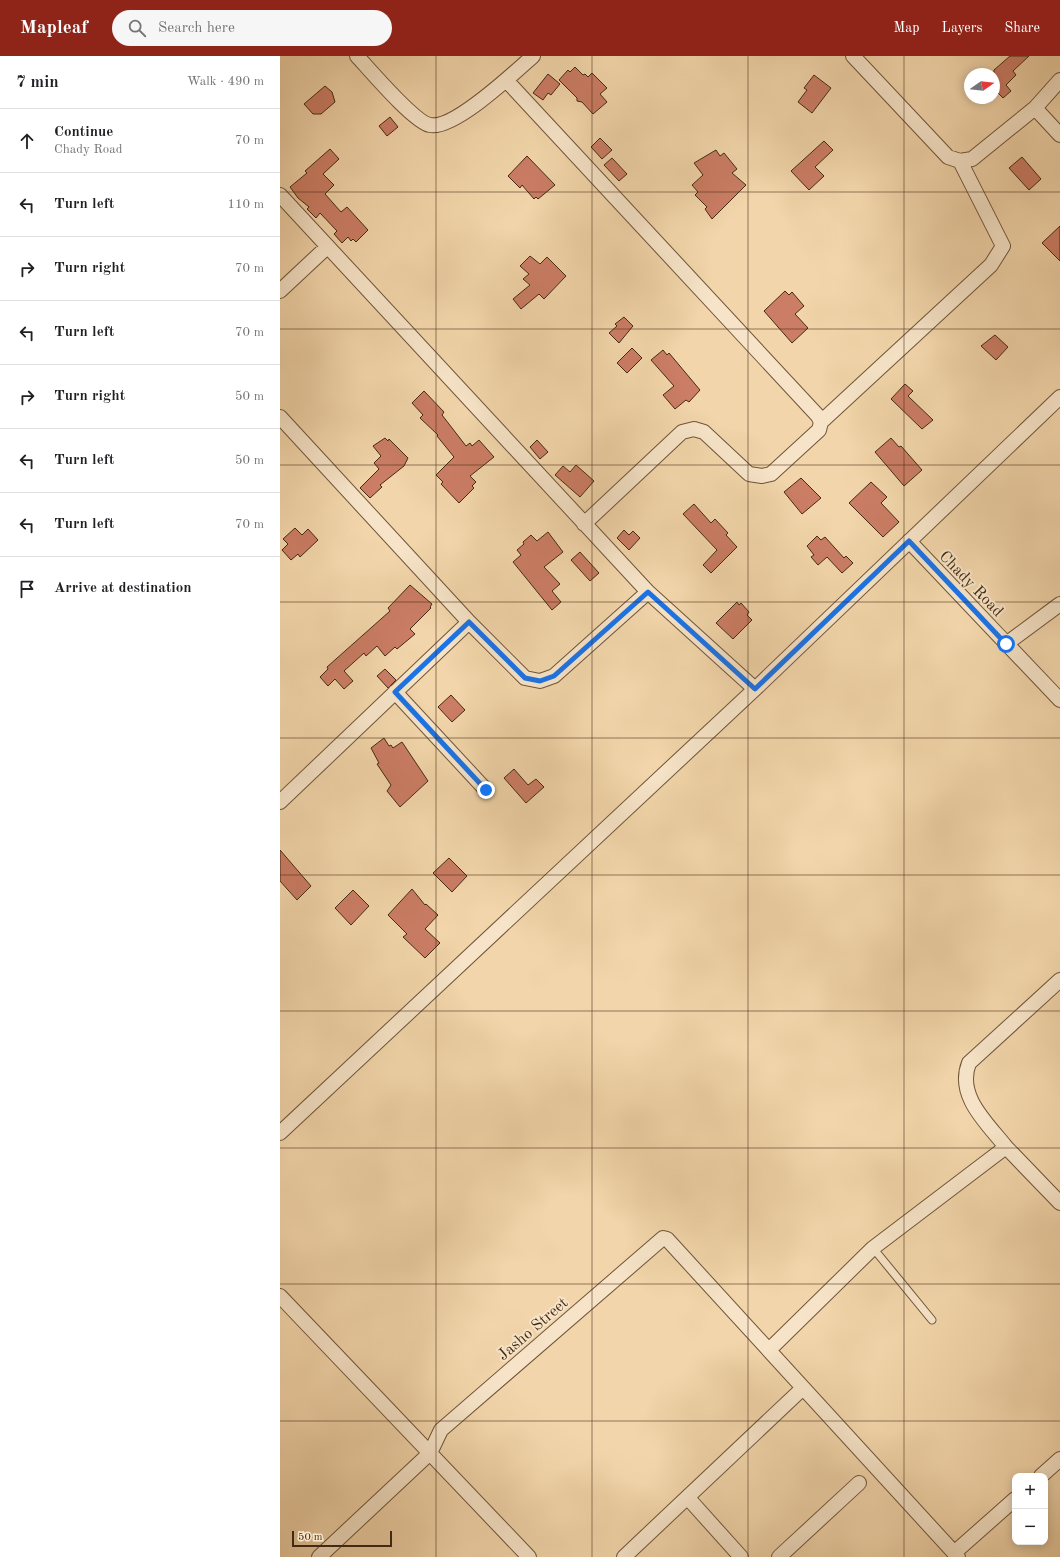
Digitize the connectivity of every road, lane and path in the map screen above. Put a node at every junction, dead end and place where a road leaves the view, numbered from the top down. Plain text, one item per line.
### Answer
1 (357, 56) edge
2 (532, 56) edge
3 (853, 56) edge
4 (506, 80) junction
5 (1060, 80) edge
6 (1034, 108) junction
7 (1060, 135) edge
8 (960, 161) junction
9 (280, 194) edge
10 (327, 246) junction
11 (280, 291) edge
12 (1060, 397) edge
13 (281, 419) edge
14 (821, 422) junction
15 (584, 524) junction
16 (909, 541) junction
17 (648, 592) junction
18 (1060, 604) edge
19 (469, 622) junction
20 (1006, 644) junction
21 (755, 689) junction
22 (395, 692) junction
23 (1058, 696) edge
24 (486, 790) dead end
25 (280, 802) edge
26 (1060, 980) edge
27 (280, 1133) edge
28 (1006, 1147) junction
29 (1060, 1204) edge
30 (873, 1248) junction
31 (280, 1296) edge
32 (932, 1320) dead end
33 (769, 1350) junction
34 (803, 1388) junction
35 (430, 1453) junction
36 (1060, 1459) edge
37 (1044, 1473) edge
38 (859, 1483) dead end
39 (688, 1498) junction
40 (1012, 1502) edge
41 (956, 1555) edge
42 (319, 1557) edge
43 (529, 1557) edge
44 (624, 1557) edge
45 (741, 1557) edge
46 (779, 1557) edge

1 - 4 street
2 - 4 street
3 - 8 street
4 - 14 street
5 - 6 street
6 - 7 street
6 - 8 street
8 - 14 street
9 - 10 street
10 - 11 street
10 - 15 street
12 - 16 street
13 - 19 street
14 - 15 street
15 - 17 street
16 - 20 street, Chady Road
16 - 21 street
17 - 19 street
17 - 21 street
18 - 20 street
19 - 22 street
20 - 23 street, Chady Road
21 - 27 street
22 - 24 street
22 - 25 street
26 - 28 street
28 - 29 street
28 - 30 street
30 - 32 lane
30 - 33 street
31 - 35 street
33 - 34 street
33 - 35 street, Jasho Street
34 - 39 street
34 - 41 street
35 - 42 street
35 - 43 street
36 - 37 street
38 - 46 street
39 - 44 street
39 - 45 street
40 - 41 street

